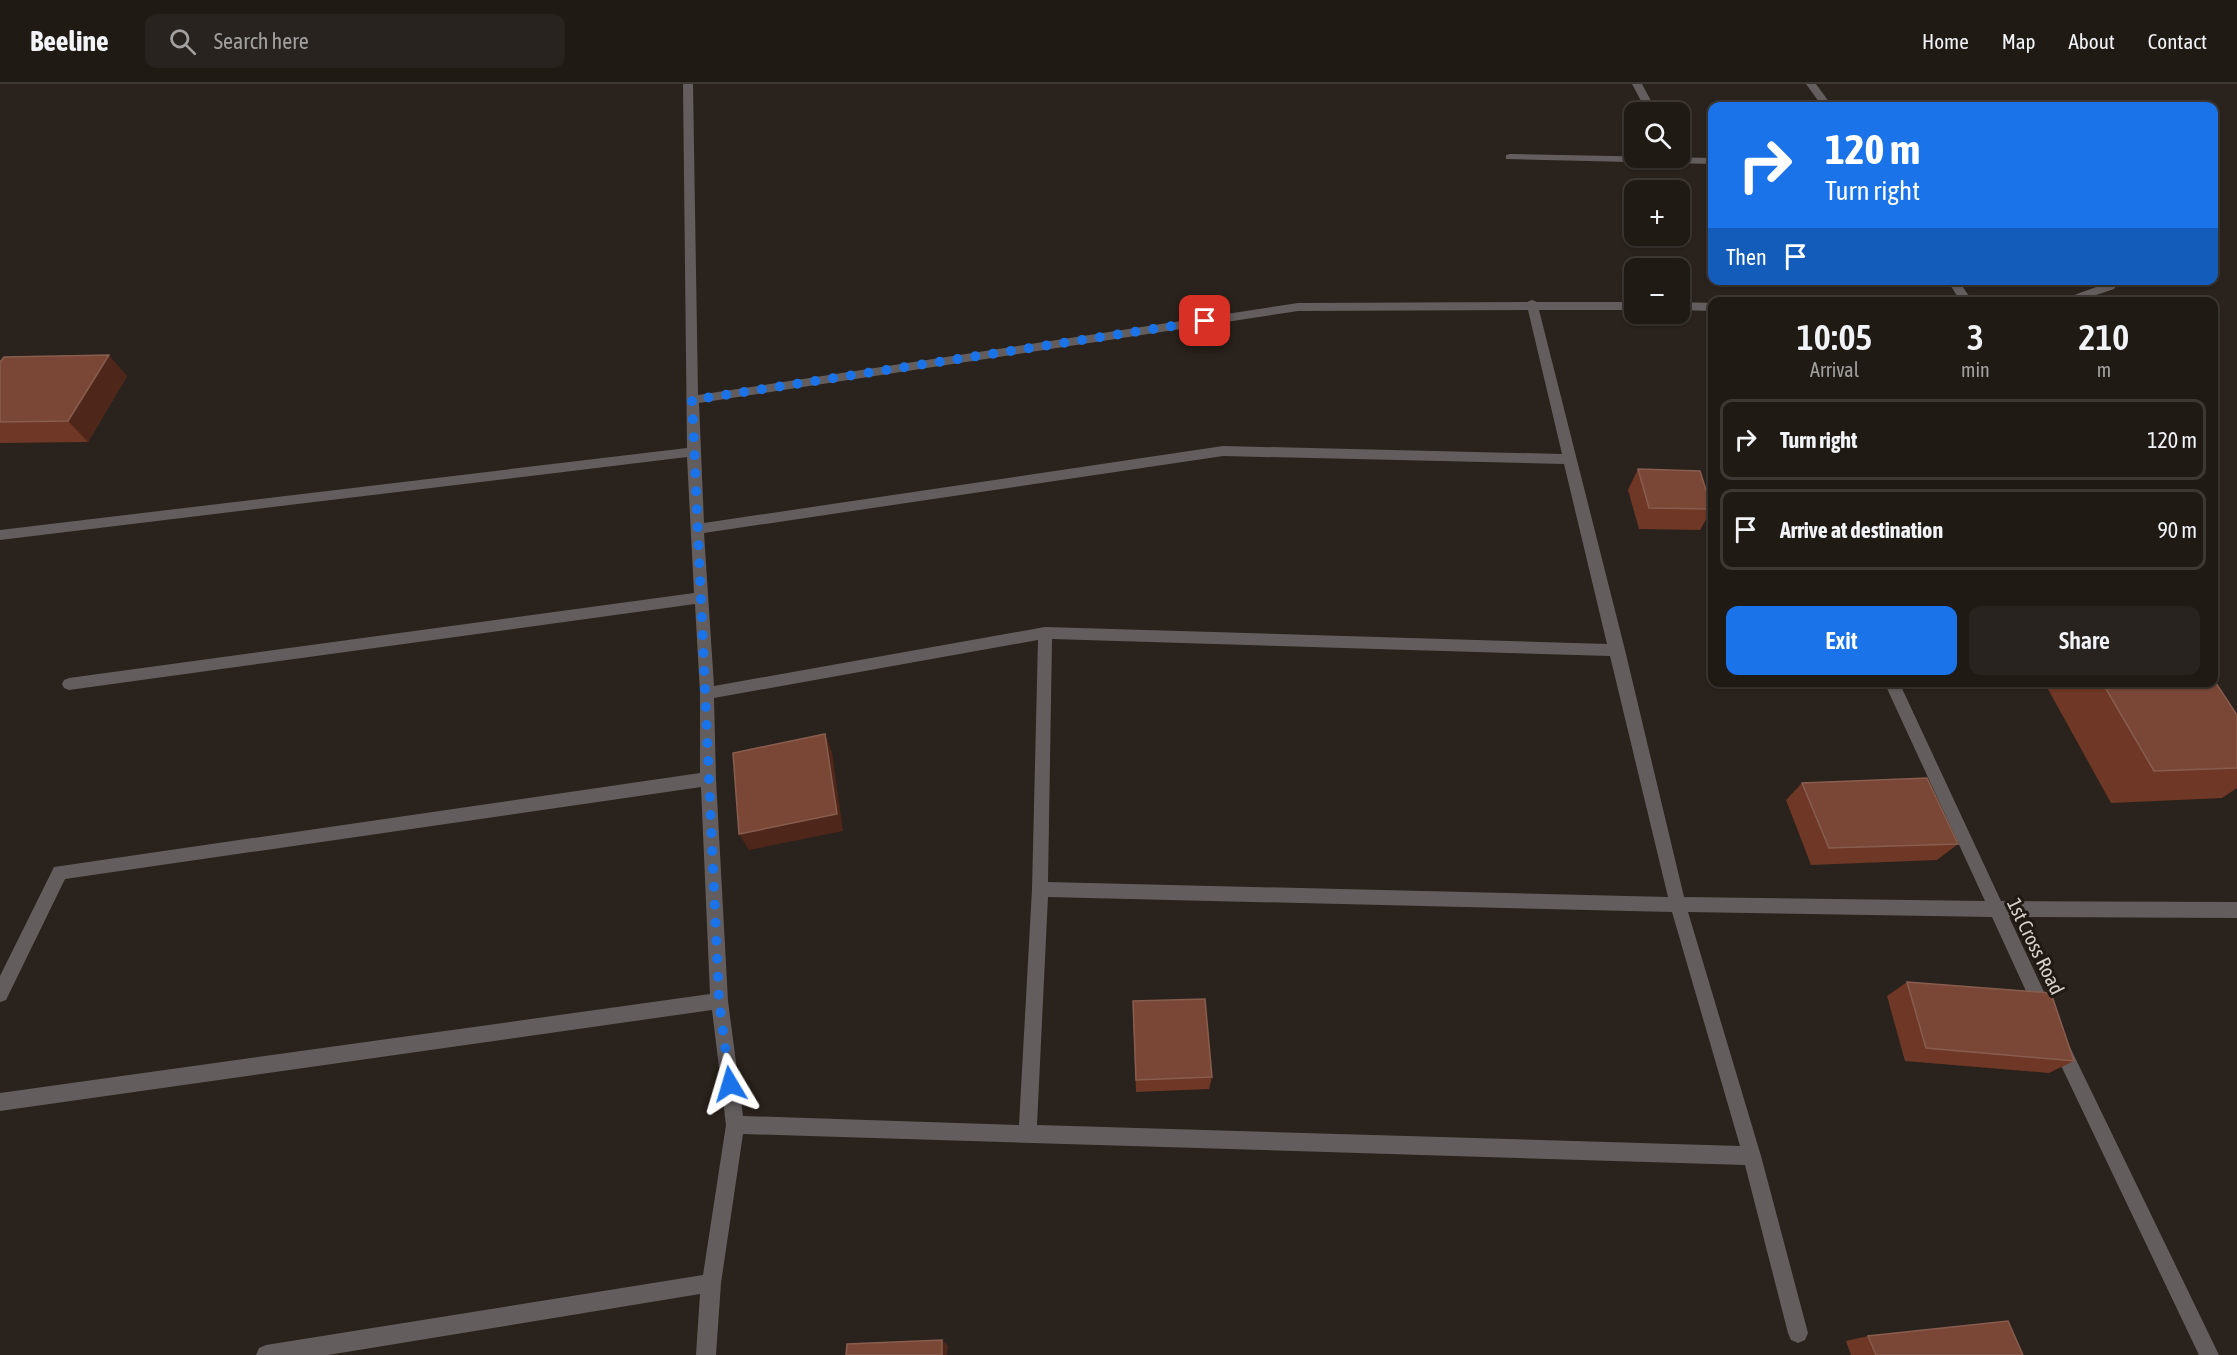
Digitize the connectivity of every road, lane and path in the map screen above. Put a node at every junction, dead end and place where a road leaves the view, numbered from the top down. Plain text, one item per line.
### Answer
1 (688, 84) edge
2 (1637, 84) edge
3 (1811, 84) edge
4 (1647, 102) edge
5 (1824, 102) edge
6 (1510, 157) dead end
7 (1624, 158) edge
8 (1690, 160) edge
9 (1708, 161) edge
10 (2110, 286) dead end
11 (2076, 297) edge
12 (1532, 304) junction
13 (1624, 306) edge
14 (1690, 306) edge
15 (1708, 307) edge
16 (692, 400) junction
17 (693, 452) junction
18 (1569, 459) junction
19 (699, 529) junction
20 (0, 535) edge
21 (700, 598) junction
22 (1045, 633) junction
23 (1618, 650) junction
24 (69, 684) dead end
25 (1893, 687) edge
26 (707, 693) junction
27 (708, 778) junction
28 (1040, 889) junction
29 (1678, 905) junction
30 (2237, 910) edge
31 (1996, 911) junction
32 (0, 994) edge
33 (719, 1001) junction
34 (0, 1102) edge
35 (735, 1125) junction
36 (1029, 1134) junction
37 (1752, 1156) junction
38 (711, 1283) junction
39 (1798, 1333) dead end
40 (266, 1355) edge
41 (706, 1355) edge
42 (2209, 1355) edge

1 - 16 street
2 - 4 street
3 - 5 street
6 - 7 street
8 - 9 street
10 - 11 street
12 - 13 street
12 - 16 street
12 - 18 street
14 - 15 street
16 - 17 street
17 - 19 street
17 - 20 street
18 - 19 street
18 - 23 street
19 - 21 street
21 - 24 street
21 - 26 street
22 - 23 street
22 - 26 street
22 - 28 street
23 - 29 street
25 - 31 street, 1st Cross Road
26 - 27 street
27 - 32 street
27 - 33 street
28 - 29 street
28 - 36 street
29 - 31 street
29 - 37 street
30 - 31 street
31 - 42 street, 1st Cross Road
33 - 34 street
33 - 35 street
35 - 36 street
35 - 38 street
36 - 37 street
37 - 39 street
38 - 40 street
38 - 41 street

